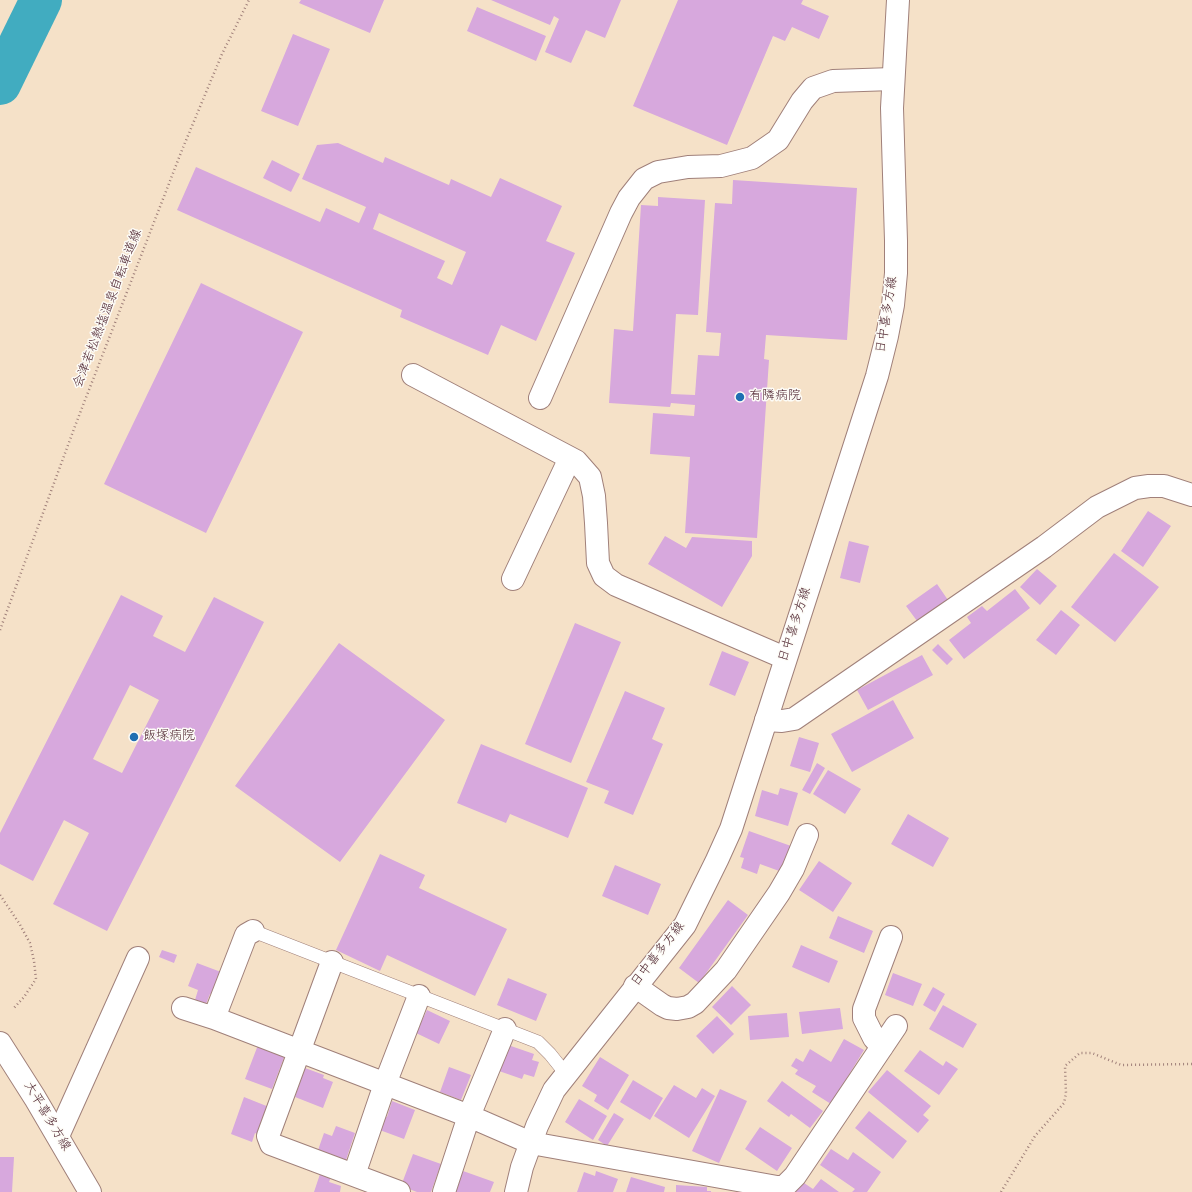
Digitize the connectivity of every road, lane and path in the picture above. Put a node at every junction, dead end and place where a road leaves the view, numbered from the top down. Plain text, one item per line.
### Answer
1 (248, 0) edge
2 (898, 0) edge
3 (893, 79) junction
4 (413, 375) dead end
5 (540, 398) dead end
6 (570, 458) junction
7 (1192, 495) edge
8 (513, 579) dead end
9 (0, 630) edge
10 (785, 658) junction
11 (766, 720) junction
12 (807, 835) dead end
13 (0, 895) edge
14 (253, 931) joint
15 (891, 937) dead end
16 (138, 958) dead end
17 (332, 962) junction
18 (636, 986) junction
19 (419, 996) junction
20 (183, 1008) dead end
21 (13, 1009) dead end
22 (214, 1018) junction
23 (896, 1026) dead end
24 (505, 1029) junction
25 (0, 1043) edge
26 (882, 1047) junction
27 (300, 1051) junction
28 (1192, 1064) edge
29 (566, 1074) junction
30 (385, 1084) junction
31 (469, 1116) junction
32 (58, 1136) junction
33 (531, 1143) junction
34 (354, 1175) junction
35 (728, 1185) edge
36 (90, 1192) edge
37 (399, 1192) edge
38 (444, 1192) edge
39 (516, 1192) edge
40 (1001, 1192) edge

1 - 9 path, 会津若松熱塩温泉自転車道線
2 - 3 street, 日中喜多方線
3 - 5 street
3 - 10 street, 日中喜多方線
4 - 6 street
6 - 8 street
6 - 10 street
7 - 11 street
10 - 11 street, 日中喜多方線
11 - 18 street, 日中喜多方線
12 - 18 street
13 - 21 path
14 - 17 lane
14 - 22 street
15 - 26 street
16 - 32 street
17 - 19 lane
17 - 27 street
18 - 29 street, 日中喜多方線
19 - 24 lane
19 - 30 street
20 - 22 street
22 - 27 street
23 - 26 street
24 - 29 lane
24 - 31 street
25 - 32 street, 大平喜多方線
26 - 35 street
27 - 30 street
27 - 34 street
28 - 40 path
29 - 33 street, 日中喜多方線
30 - 31 street
30 - 34 street
31 - 33 street
31 - 38 street
32 - 36 street, 大平喜多方線
33 - 35 street
33 - 39 street, 日中喜多方線
34 - 37 street

